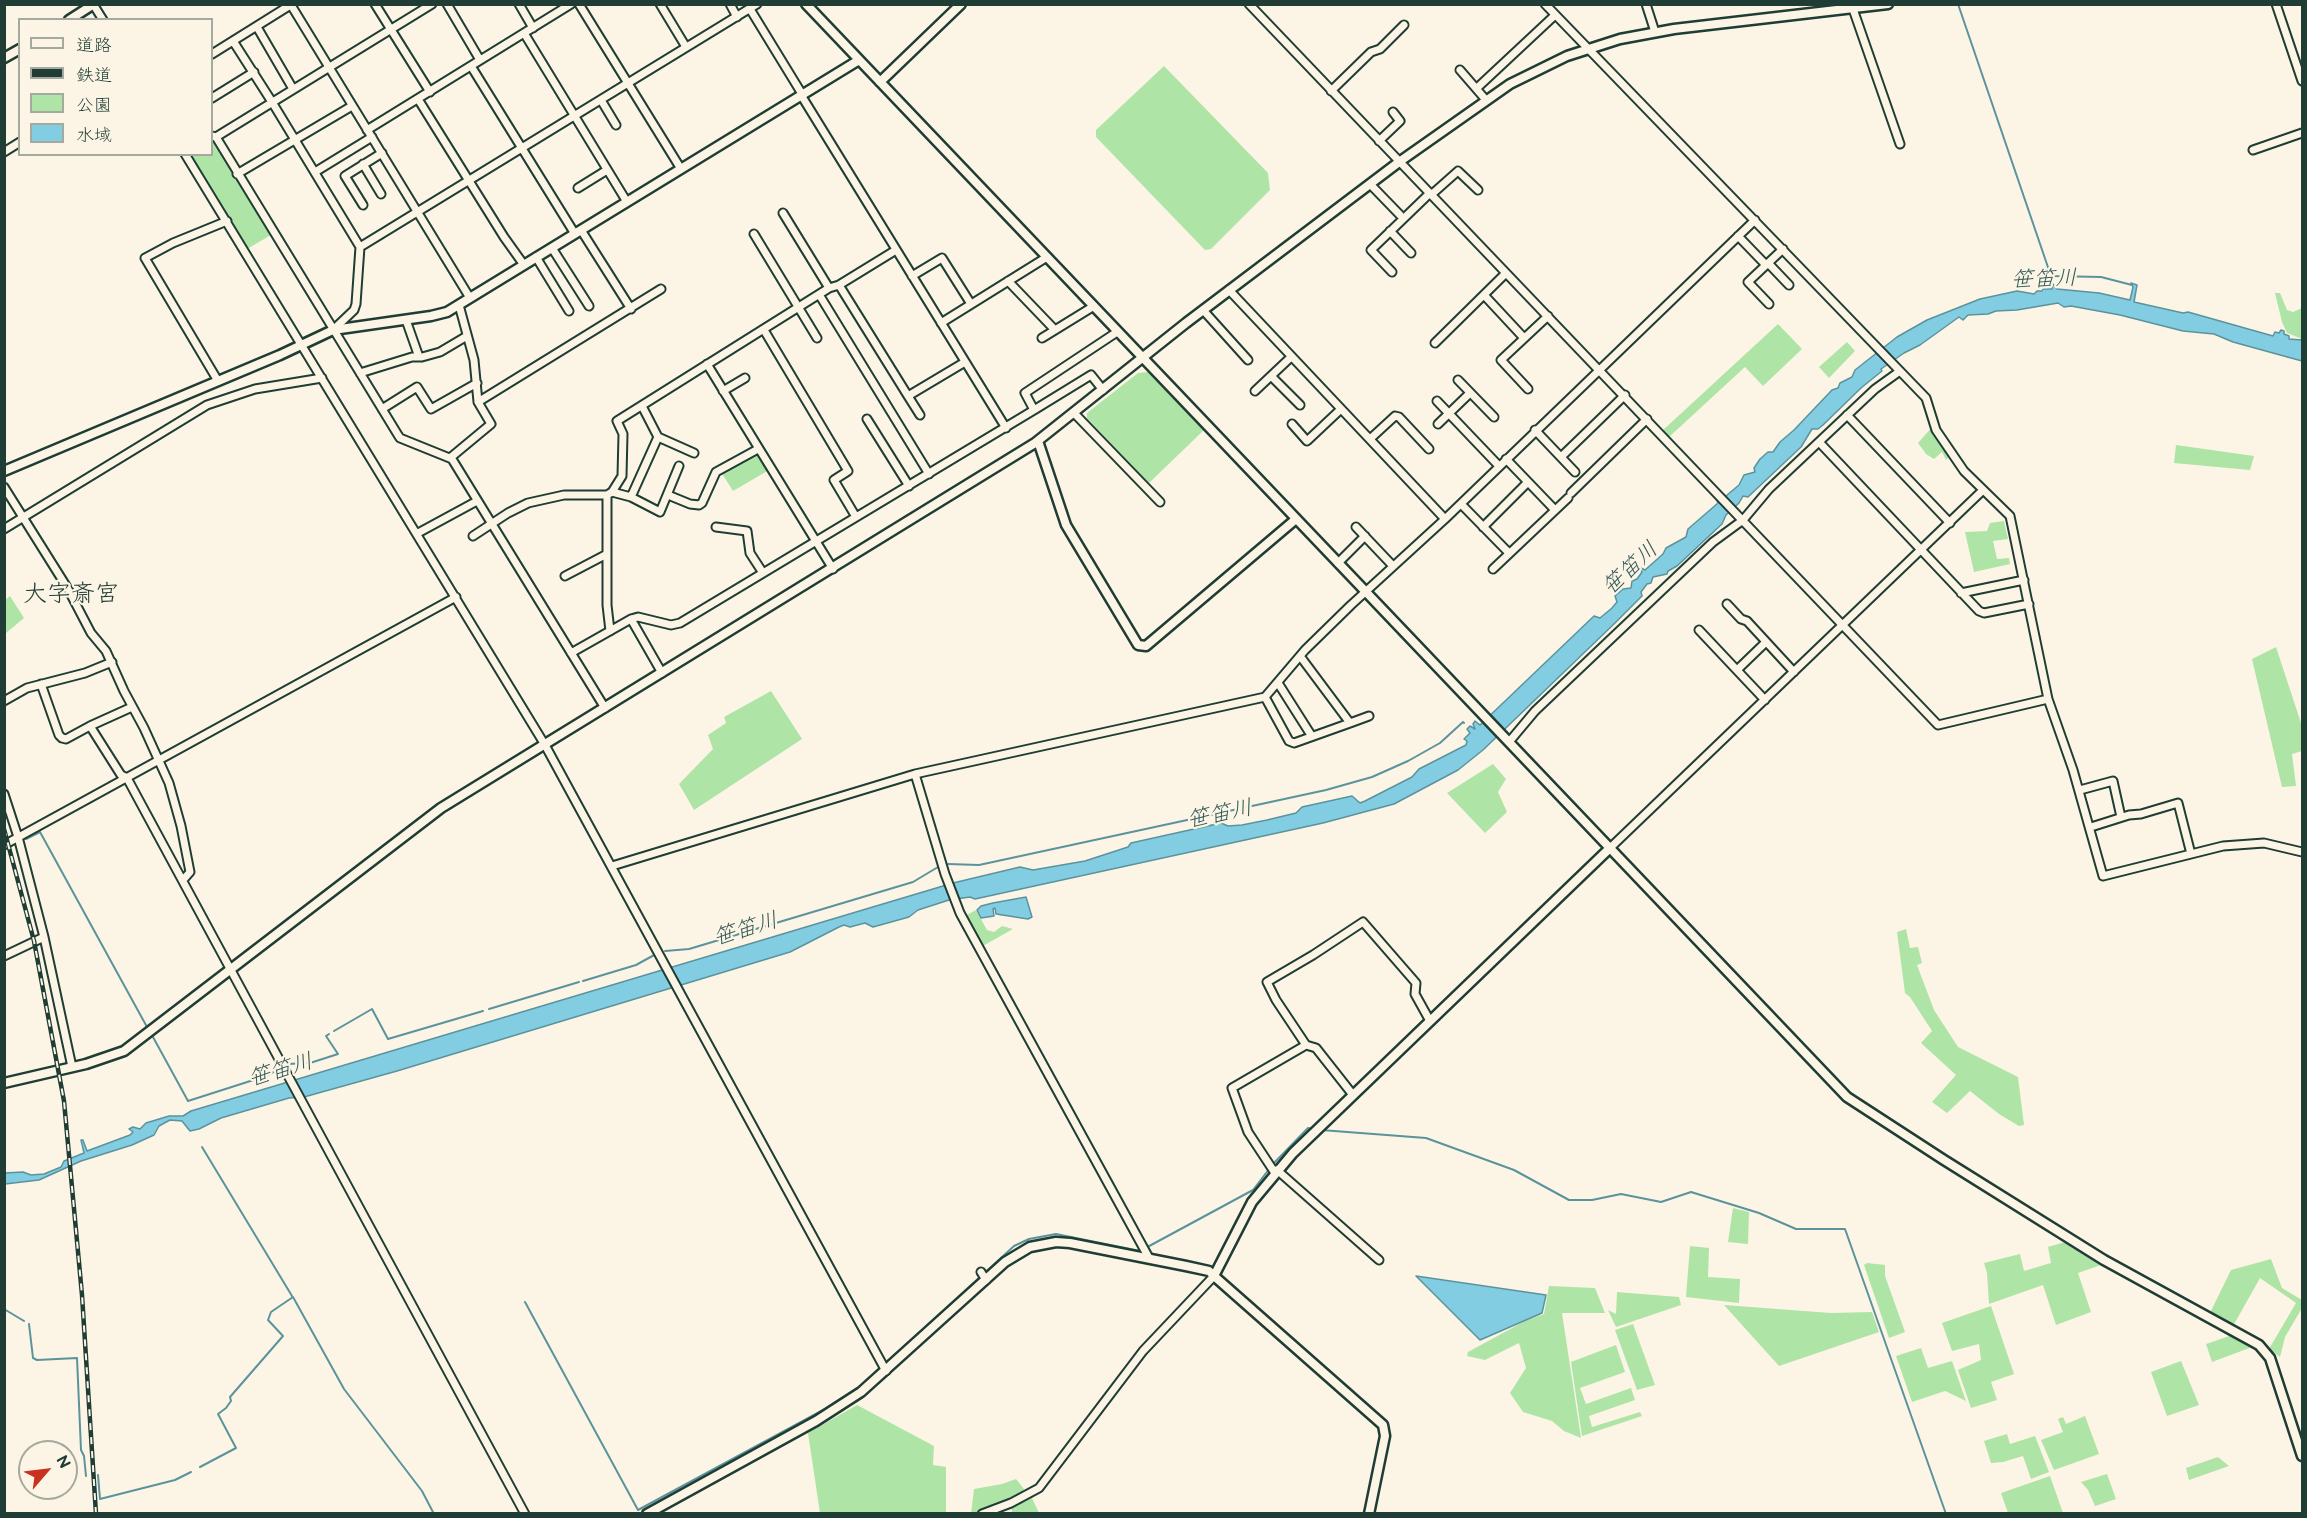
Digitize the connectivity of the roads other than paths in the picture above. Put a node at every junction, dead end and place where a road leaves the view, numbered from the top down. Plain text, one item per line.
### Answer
1 (375, 4) edge
2 (432, 4) edge
3 (447, 4) edge
4 (519, 4) edge
5 (571, 4) edge
6 (579, 4) edge
7 (660, 4) edge
8 (730, 4) edge
9 (806, 4) edge
10 (961, 4) edge
11 (1249, 4) edge
12 (1545, 4) edge
13 (1646, 4) edge
14 (2276, 4) edge
15 (94, 5) edge
16 (292, 5) edge
17 (1885, 5) edge
18 (753, 7) edge
19 (1853, 9) junction
20 (737, 16) junction
21 (1553, 17) dead end
22 (72, 18) edge
23 (102, 18) edge
24 (1404, 25) dead end
25 (257, 27) junction
26 (533, 28) junction
27 (390, 30) junction
28 (1655, 32) junction
29 (524, 33) junction
30 (233, 41) junction
31 (686, 47) junction
32 (1587, 48) junction
33 (18, 50) edge
34 (213, 53) edge
35 (4, 58) edge
36 (480, 60) junction
37 (859, 60) junction
38 (471, 66) junction
39 (329, 67) junction
40 (1460, 70) dead end
41 (254, 72) junction
42 (2302, 81) edge
43 (880, 82) junction
44 (628, 83) junction
45 (293, 88) junction
46 (1477, 88) junction
47 (1330, 91) junction
48 (429, 92) junction
49 (802, 94) junction
50 (213, 97) edge
51 (418, 99) junction
52 (600, 100) junction
53 (1486, 100) junction
54 (272, 102) junction
55 (352, 106) junction
56 (1393, 112) dead end
57 (574, 116) junction
58 (616, 125) dead end
59 (367, 130) junction
60 (2302, 133) edge
61 (214, 136) edge
62 (372, 137) junction
63 (294, 139) junction
64 (1379, 141) junction
65 (18, 143) edge
66 (1900, 144) dead end
67 (522, 148) junction
68 (2253, 150) dead end
69 (4, 152) edge
70 (382, 153) junction
71 (186, 156) edge
72 (1399, 162) junction
73 (363, 165) junction
74 (681, 169) junction
75 (607, 170) junction
76 (315, 172) junction
77 (237, 174) junction
78 (469, 180) junction
79 (1370, 184) junction
80 (578, 188) dead end
81 (1478, 190) dead end
82 (381, 194) dead end
83 (1431, 194) junction
84 (627, 202) junction
85 (363, 205) dead end
86 (417, 212) junction
87 (783, 213) dead end
88 (1400, 215) dead end
89 (1755, 220) junction
90 (227, 221) junction
91 (1390, 231) junction
92 (578, 232) junction
93 (754, 234) dead end
94 (1738, 236) junction
95 (360, 247) junction
96 (552, 248) junction
97 (1783, 249) junction
98 (897, 250) junction
99 (1411, 253) dead end
100 (536, 257) junction
101 (1047, 257) junction
102 (1767, 264) junction
103 (524, 265) junction
104 (1392, 272) dead end
105 (1506, 273) junction
106 (912, 276) junction
107 (1008, 281) junction
108 (839, 285) junction
109 (1789, 285) dead end
110 (829, 288) junction
111 (661, 289) dead end
112 (1229, 290) junction
113 (1484, 295) junction
114 (820, 296) junction
115 (470, 298) junction
116 (971, 304) junction
117 (1769, 304) dead end
118 (459, 305) junction
119 (589, 306) dead end
120 (1094, 306) junction
121 (799, 307) junction
122 (631, 309) junction
123 (1203, 310) junction
124 (569, 311) dead end
125 (1548, 316) junction
126 (406, 320) junction
127 (941, 323) junction
128 (333, 330) junction
129 (764, 330) junction
130 (1055, 330) junction
131 (1117, 332) junction
132 (467, 336) junction
133 (817, 338) dead end
134 (1042, 338) dead end
135 (1524, 338) junction
136 (1435, 343) dead end
137 (302, 345) junction
138 (419, 357) junction
139 (1291, 357) junction
140 (1143, 358) junction
141 (1248, 360) dead end
142 (965, 362) junction
143 (707, 364) junction
144 (1599, 369) junction
145 (1900, 371) junction
146 (360, 373) junction
147 (1271, 376) junction
148 (322, 378) junction
149 (745, 378) dead end
150 (1458, 380) dead end
151 (218, 381) junction
152 (477, 383) junction
153 (1528, 389) dead end
154 (1103, 390) junction
155 (723, 391) junction
156 (1255, 391) dead end
157 (1470, 393) junction
158 (1624, 395) junction
159 (908, 396) junction
160 (1437, 401) dead end
161 (478, 402) junction
162 (1300, 405) dead end
163 (642, 406) junction
164 (382, 409) junction
165 (1341, 409) junction
166 (1034, 410) junction
167 (1074, 412) junction
168 (1449, 414) junction
169 (920, 415) dead end
170 (1847, 415) junction
171 (1494, 417) dead end
172 (867, 419) dead end
173 (1647, 419) junction
174 (1292, 424) dead end
175 (1438, 424) dead end
176 (1006, 428) junction
177 (1535, 430) junction
178 (658, 437) junction
179 (1370, 439) junction
180 (1038, 441) junction
181 (1819, 442) junction
182 (758, 449) junction
183 (1429, 449) dead end
184 (694, 453) dead end
185 (1561, 457) junction
186 (450, 458) junction
187 (1506, 459) junction
188 (679, 466) dead end
189 (1499, 466) junction
190 (4, 471) edge
191 (1575, 472) dead end
192 (929, 474) junction
193 (1528, 482) junction
194 (909, 486) junction
195 (4, 487) edge
196 (1982, 491) junction
197 (610, 494) junction
198 (668, 495) junction
199 (631, 497) junction
200 (477, 501) junction
201 (1160, 502) dead end
202 (1461, 504) junction
203 (1555, 510) junction
204 (24, 517) junction
205 (856, 518) junction
206 (1742, 518) junction
207 (1296, 519) junction
208 (1446, 519) junction
209 (1950, 523) junction
210 (491, 524) junction
211 (716, 527) dead end
212 (1356, 527) dead end
213 (1483, 527) junction
214 (4, 529) edge
215 (417, 533) junction
216 (472, 536) dead end
217 (1365, 536) junction
218 (816, 541) junction
219 (1921, 551) junction
220 (607, 554) junction
221 (1509, 554) junction
222 (1338, 563) junction
223 (1393, 566) junction
224 (833, 569) junction
225 (1493, 569) dead end
226 (763, 573) junction
227 (565, 576) dead end
228 (2024, 580) junction
229 (1365, 592) junction
230 (1961, 593) junction
231 (456, 597) junction
232 (1727, 604) dead end
233 (2029, 604) junction
234 (631, 619) junction
235 (1843, 625) junction
236 (1699, 630) dead end
237 (610, 631) junction
238 (1766, 642) junction
239 (571, 654) junction
240 (1299, 656) junction
241 (112, 662) junction
242 (1737, 670) junction
243 (1794, 672) junction
244 (662, 673) junction
245 (1278, 683) junction
246 (41, 684) junction
247 (1265, 697) junction
248 (2048, 699) junction
249 (4, 700) edge
250 (1765, 700) junction
251 (132, 708) junction
252 (605, 708) junction
253 (1369, 716) dead end
254 (1350, 723) junction
255 (90, 726) junction
256 (1311, 735) junction
257 (1509, 742) junction
258 (545, 745) junction
259 (159, 761) junction
260 (915, 774) junction
261 (127, 778) junction
262 (2080, 790) junction
263 (4, 794) edge
264 (2121, 817) junction
265 (2091, 827) junction
266 (18, 837) junction
267 (4, 845) edge
268 (1610, 848) junction
269 (2302, 852) edge
270 (2191, 854) junction
271 (612, 866) junction
272 (183, 880) junction
273 (44, 937) junction
274 (4, 956) edge
275 (231, 969) junction
276 (1430, 1021) junction
277 (1306, 1046) junction
278 (72, 1067) junction
279 (4, 1083) edge
280 (1353, 1095) junction
281 (1273, 1169) junction
282 (1146, 1252) junction
283 (1379, 1260) dead end
284 (1214, 1276) junction
285 (884, 1367) junction
286 (2302, 1456) edge
287 (525, 1514) edge
288 (647, 1514) edge
289 (982, 1514) edge
290 (1369, 1514) edge

1 - 27 street
2 - 27 street
3 - 36 street
4 - 26 street
5 - 26 street
6 - 44 street
7 - 31 street
8 - 20 street
9 - 37 street
10 - 43 street
11 - 47 street
12 - 32 street
13 - 28 street
14 - 42 street
15 - 22 street
15 - 23 street
16 - 25 street
16 - 39 street
17 - 19 street
18 - 20 street
18 - 49 street
19 - 28 street
19 - 66 street
20 - 31 street
21 - 46 street
24 - 47 street
25 - 30 street
25 - 45 street
26 - 29 street
27 - 39 street
27 - 48 street
28 - 32 street
29 - 36 street
29 - 57 street
30 - 34 street
30 - 41 street
31 - 44 street
32 - 53 street
32 - 89 street
33 - 35 street
36 - 38 street
37 - 43 street
37 - 49 street
38 - 48 street
38 - 67 street
39 - 45 street
39 - 55 street
40 - 46 street
41 - 50 street
41 - 54 street
43 - 101 street
44 - 52 street
44 - 74 street
45 - 54 street
46 - 53 street
47 - 64 street
48 - 51 street
49 - 74 street
49 - 98 street
51 - 59 street
51 - 78 street
52 - 57 street
52 - 58 street
53 - 72 street
54 - 61 street
54 - 63 street
55 - 59 street
55 - 63 street
56 - 64 street
57 - 67 street
57 - 75 street
59 - 62 street
60 - 68 street
61 - 77 street
62 - 70 street
62 - 76 street
63 - 76 street
63 - 77 street
64 - 72 street
65 - 69 street
67 - 78 street
67 - 92 street
70 - 73 street
70 - 86 street
71 - 90 street
72 - 79 street
72 - 83 street
73 - 82 street
73 - 85 street
74 - 84 street
75 - 80 street
75 - 84 street
76 - 95 street
77 - 128 street
78 - 86 street
78 - 103 street
79 - 88 street
79 - 112 street
81 - 83 street
83 - 91 street
83 - 105 street
84 - 92 street
86 - 95 street
86 - 115 street
87 - 110 street
89 - 94 street
89 - 97 street
90 - 137 street
90 - 151 street
91 - 99 street
91 - 104 street
92 - 96 street
92 - 122 street
93 - 121 street
94 - 102 street
94 - 144 street
95 - 128 street
96 - 100 street
96 - 119 street
97 - 102 street
97 - 145 street
98 - 106 street
98 - 108 street
100 - 103 street
100 - 124 street
101 - 107 street
101 - 120 street
102 - 109 street
102 - 117 street
103 - 115 street
105 - 113 street
105 - 125 street
106 - 116 street
106 - 127 street
107 - 116 street
107 - 130 street
108 - 110 street
108 - 159 street
110 - 114 street
111 - 122 street
112 - 123 street
112 - 139 street
113 - 135 street
113 - 136 street
114 - 121 street
114 - 192 street
115 - 118 street
116 - 127 street
118 - 126 street
118 - 132 street
120 - 130 street
120 - 131 street
121 - 129 street
121 - 133 street
122 - 161 street
123 - 140 street
123 - 141 street
125 - 135 street
125 - 144 street
126 - 128 street
126 - 138 street
127 - 142 street
128 - 137 street
128 - 146 street
129 - 143 street
129 - 205 street
130 - 134 street
131 - 140 street
131 - 166 street
132 - 138 street
132 - 152 street
135 - 153 street
137 - 148 street
137 - 151 street
138 - 146 street
139 - 147 street
139 - 165 street
140 - 154 street
140 - 207 street
142 - 159 street
142 - 176 street
143 - 155 street
143 - 163 street
144 - 158 street
144 - 177 street
145 - 170 street
145 - 196 street
146 - 164 street
147 - 156 street
147 - 162 street
148 - 204 street
148 - 215 street
149 - 155 street
150 - 157 street
151 - 190 street
152 - 161 street
152 - 164 street
154 - 166 street
154 - 167 street
155 - 182 street
157 - 168 street
157 - 171 street
158 - 173 street
158 - 185 street
159 - 169 street
160 - 168 street
161 - 186 street
163 - 178 street
163 - 197 street
164 - 186 street
165 - 174 street
165 - 179 street
166 - 176 street
167 - 180 street
167 - 201 street
168 - 175 street
168 - 189 street
170 - 181 street
170 - 209 street
172 - 194 street
173 - 203 street
173 - 206 street
176 - 192 street
177 - 185 street
177 - 187 street
178 - 184 street
178 - 199 street
179 - 183 street
179 - 208 street
180 - 207 street
180 - 224 street
181 - 206 street
181 - 219 street
182 - 198 street
182 - 218 street
185 - 191 street
186 - 200 street
187 - 189 street
187 - 193 street
188 - 198 street
189 - 202 street
192 - 194 street
193 - 203 street
193 - 213 street
194 - 205 street
195 - 204 street
196 - 209 street
196 - 228 street
197 - 199 street
197 - 210 street
197 - 220 street
198 - 199 street
200 - 210 street
200 - 215 street
202 - 208 street
202 - 213 street
203 - 221 street
204 - 214 street
204 - 241 street
205 - 218 street
206 - 235 street
206 - 257 street
207 - 222 street
208 - 223 street
209 - 219 street
210 - 216 street
210 - 239 street
211 - 226 street
212 - 217 street
213 - 221 street
215 - 231 street
217 - 222 street
217 - 223 street
218 - 224 street
218 - 226 street
219 - 230 street
219 - 235 street
220 - 227 street
220 - 237 street
221 - 225 street
222 - 229 street
223 - 229 street
224 - 244 street
226 - 234 street
228 - 230 street
228 - 233 street
229 - 240 street
229 - 257 street
230 - 233 street
231 - 258 street
231 - 259 street
232 - 238 street
233 - 248 street
234 - 237 street
234 - 244 street
235 - 243 street
235 - 248 street
236 - 242 street
237 - 239 street
238 - 242 street
238 - 243 street
239 - 252 street
240 - 245 street
240 - 254 street
241 - 246 street
241 - 251 street
242 - 250 street
243 - 250 street
244 - 252 street
245 - 247 street
245 - 256 street
246 - 249 street
246 - 255 street
247 - 256 street
247 - 260 street
248 - 262 street
250 - 268 street
251 - 255 street
251 - 259 street
252 - 258 street
253 - 254 street
254 - 256 street
255 - 261 street
257 - 268 street
258 - 271 street
258 - 275 street
259 - 261 street
259 - 272 street
260 - 271 street
260 - 282 street
261 - 266 street
261 - 272 street
262 - 264 street
262 - 265 street
263 - 266 street
264 - 265 street
264 - 270 street
265 - 270 street
266 - 267 street
266 - 273 street
268 - 276 street
268 - 286 street
269 - 270 street
271 - 285 street
272 - 275 street
273 - 274 street
273 - 278 street
275 - 278 street
275 - 287 street
276 - 277 street
276 - 280 street
277 - 280 street
277 - 281 street
278 - 279 street
280 - 281 street
281 - 283 street
281 - 284 street
282 - 284 street
282 - 285 street
284 - 289 street
284 - 290 street
285 - 288 street

